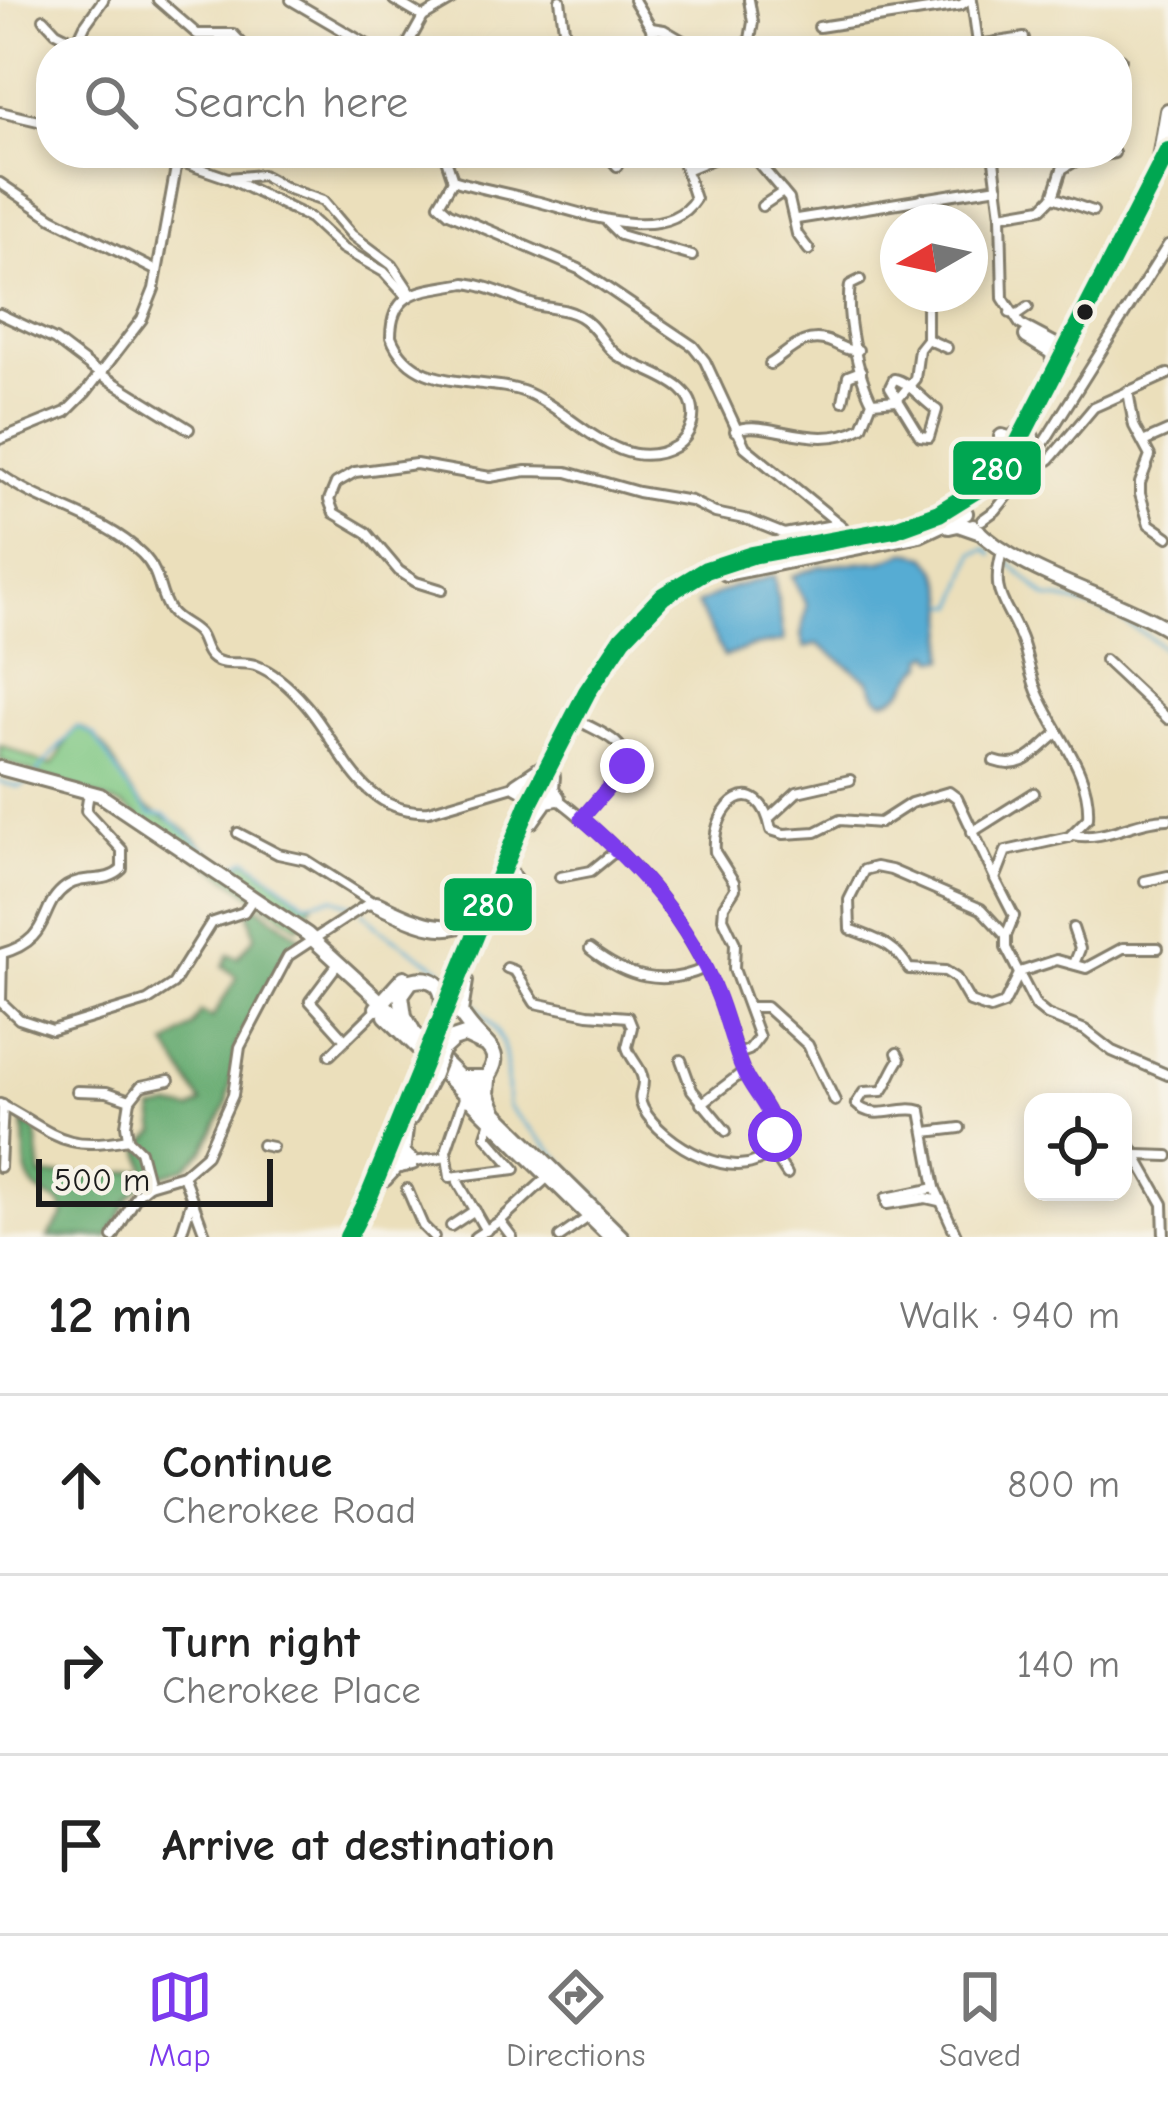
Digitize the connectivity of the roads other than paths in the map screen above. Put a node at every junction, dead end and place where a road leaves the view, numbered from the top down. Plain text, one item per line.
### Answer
1 (104, 0) edge
2 (158, 0) edge
3 (291, 0) edge
4 (394, 0) edge
5 (452, 0) edge
6 (560, 0) edge
7 (634, 0) edge
8 (749, 0) edge
9 (969, 4) edge
10 (423, 17) junction
11 (44, 19) dead end
12 (819, 27) dead end
13 (651, 28) junction
14 (61, 36) edge
15 (82, 36) edge
16 (235, 36) edge
17 (352, 36) edge
18 (412, 36) edge
19 (565, 36) edge
20 (652, 36) edge
21 (674, 36) edge
22 (751, 36) edge
23 (976, 36) edge
24 (1168, 111) edge
25 (0, 112) edge
26 (36, 120) edge
27 (1168, 151) edge
28 (176, 168) edge
29 (197, 168) edge
30 (449, 168) edge
31 (763, 168) edge
32 (995, 168) edge
33 (1064, 168) edge
34 (688, 169) edge
35 (1163, 176) edge
36 (228, 178) junction
37 (453, 180) junction
38 (0, 183) edge
39 (998, 187) junction
40 (783, 192) junction
41 (1053, 196) junction
42 (922, 198) junction
43 (923, 204) edge
44 (762, 206) dead end
45 (1093, 211) dead end
46 (1001, 214) junction
47 (796, 219) junction
48 (607, 222) junction
49 (363, 245) junction
50 (1168, 245) edge
51 (809, 250) dead end
52 (1002, 252) junction
53 (356, 256) junction
54 (692, 256) dead end
55 (158, 271) junction
56 (860, 280) dead end
57 (409, 294) junction
58 (1028, 307) dead end
59 (927, 312) edge
60 (1010, 313) junction
61 (0, 314) edge
62 (1022, 337) junction
63 (927, 339) junction
64 (946, 348) dead end
65 (858, 350) junction
66 (1066, 350) junction
67 (770, 364) dead end
68 (861, 371) junction
69 (100, 374) junction
70 (1168, 374) edge
71 (1054, 375) junction
72 (909, 388) junction
73 (1128, 391) junction
74 (843, 400) dead end
75 (897, 400) junction
76 (872, 403) junction
77 (189, 429) dead end
78 (735, 431) junction
79 (1168, 431) edge
80 (0, 439) edge
81 (1143, 442) junction
82 (0, 474) edge
83 (1021, 478) junction
84 (970, 520) junction
85 (840, 536) junction
86 (1168, 537) edge
87 (892, 541) junction
88 (1003, 548) junction
89 (730, 572) junction
90 (442, 590) dead end
91 (1168, 629) edge
92 (1106, 660) dead end
93 (1168, 719) edge
94 (581, 722) junction
95 (1058, 733) junction
96 (994, 761) dead end
97 (0, 768) edge
98 (550, 770) junction
99 (850, 780) dead end
100 (517, 785) junction
101 (537, 788) junction
102 (89, 793) junction
103 (1034, 793) dead end
104 (557, 798) junction
105 (529, 804) junction
106 (1088, 815) junction
107 (582, 818) junction
108 (770, 818) junction
109 (1168, 819) edge
110 (531, 821) junction
111 (972, 832) junction
112 (238, 833) dead end
113 (1105, 833) junction
114 (1073, 835) junction
115 (979, 843) junction
116 (618, 849) junction
117 (1006, 851) junction
118 (513, 866) junction
119 (1168, 876) edge
120 (560, 878) dead end
121 (995, 880) junction
122 (1145, 881) dead end
123 (254, 896) junction
124 (495, 899) junction
125 (376, 904) junction
126 (1073, 928) dead end
127 (1006, 936) junction
128 (311, 944) junction
129 (1158, 948) dead end
130 (590, 949) dead end
131 (1, 954) edge
132 (467, 955) junction
133 (337, 964) junction
134 (1073, 964) junction
135 (507, 968) dead end
136 (705, 968) junction
137 (1020, 972) junction
138 (465, 981) junction
139 (385, 997) junction
140 (1, 1002) edge
141 (750, 1006) junction
142 (412, 1030) junction
143 (466, 1030) junction
144 (439, 1036) junction
145 (345, 1040) junction
146 (897, 1053) dead end
147 (738, 1054) junction
148 (330, 1055) dead end
149 (681, 1060) dead end
150 (743, 1072) junction
151 (425, 1075) junction
152 (1168, 1075) edge
153 (169, 1080) dead end
154 (472, 1087) junction
155 (77, 1091) dead end
156 (130, 1100) junction
157 (835, 1101) dead end
158 (1, 1104) edge
159 (701, 1104) junction
160 (493, 1117) junction
161 (407, 1124) junction
162 (960, 1128) dead end
163 (726, 1131) dead end
164 (926, 1132) junction
165 (128, 1139) junction
166 (1132, 1147) edge
167 (771, 1150) junction
168 (1138, 1155) junction
169 (1168, 1156) edge
170 (447, 1157) junction
171 (412, 1162) junction
172 (0, 1167) edge
173 (551, 1174) junction
174 (787, 1174) dead end
175 (183, 1175) junction
176 (385, 1179) junction
177 (458, 1182) dead end
178 (148, 1183) junction
179 (935, 1189) junction
180 (407, 1190) dead end
181 (191, 1201) junction
182 (940, 1202) junction
183 (475, 1210) junction
184 (592, 1214) junction
185 (500, 1222) junction
186 (451, 1226) dead end
187 (486, 1231) junction
188 (113, 1237) edge
189 (180, 1237) edge
190 (206, 1237) edge
191 (348, 1237) edge
192 (358, 1237) edge
193 (434, 1237) edge
194 (475, 1237) edge
195 (512, 1237) edge
196 (560, 1237) edge
197 (610, 1237) edge
198 (622, 1237) edge
199 (957, 1237) edge
200 (1164, 1237) edge

1 - 15 street
2 - 16 street
3 - 17 street
4 - 10 street
5 - 10 street
6 - 19 street
7 - 13 street
8 - 22 street
9 - 12 street
9 - 23 street
10 - 18 street
11 - 14 street
13 - 20 street
13 - 21 street
24 - 35 highway
25 - 26 street
27 - 35 highway
28 - 55 street
29 - 36 street
30 - 37 street
31 - 40 street
32 - 39 street
33 - 41 street
34 - 48 street
35 - 66 highway
35 - 66 highway
36 - 49 street
36 - 53 street
37 - 48 street
37 - 78 street
38 - 55 street
39 - 42 street
39 - 46 street
40 - 44 street
40 - 47 street
41 - 45 street
41 - 46 street
42 - 43 street
42 - 47 street
46 - 52 street
47 - 51 street
48 - 54 street
49 - 53 street
49 - 57 street
50 - 83 street
52 - 60 street
52 - 62 street
53 - 57 street
55 - 69 street
56 - 65 street
57 - 57 street
58 - 60 street
59 - 63 street
60 - 66 street
61 - 69 street
62 - 66 street
62 - 71 highway
63 - 64 street
63 - 72 street
65 - 67 street
65 - 68 street
66 - 71 highway
66 - 84 highway
68 - 74 street
68 - 76 street
69 - 77 street
69 - 80 street
70 - 73 street
71 - 84 highway
72 - 75 street
72 - 75 street
72 - 75 street
73 - 81 street
73 - 83 street
75 - 76 street
76 - 78 street
78 - 85 street
79 - 81 street
81 - 86 street
82 - 100 street
83 - 84 street
84 - 85 highway
84 - 87 highway
84 - 87 highway
84 - 88 main road
85 - 89 highway
85 - 90 street
85 - 98 highway
87 - 89 highway
88 - 91 main road
88 - 95 street
89 - 94 highway
92 - 93 street
94 - 98 highway
94 - 107 street
95 - 96 street
95 - 106 street
97 - 102 main road
98 - 100 highway
98 - 101 highway
98 - 104 highway
98 - 110 highway
99 - 108 street
100 - 101 street
100 - 105 highway
101 - 105 highway
101 - 118 highway
102 - 123 main road
102 - 131 street
103 - 111 street
104 - 107 street
104 - 110 highway
105 - 124 highway
106 - 113 street
106 - 114 street
107 - 116 street
108 - 111 street
108 - 141 street
109 - 113 street
110 - 118 highway
111 - 115 street
112 - 125 street
113 - 114 street
114 - 117 street
115 - 117 street
115 - 121 street
116 - 120 street
116 - 136 street
117 - 121 street
118 - 124 highway
119 - 122 street
121 - 127 street
123 - 128 main road
123 - 140 street
124 - 125 highway
124 - 132 highway
124 - 138 highway
125 - 128 street
126 - 134 street
127 - 137 street
127 - 137 street
128 - 133 main road
128 - 175 street
129 - 134 street
130 - 136 street
131 - 140 street
132 - 139 highway
132 - 144 highway
133 - 139 main road
133 - 145 street
134 - 137 street
135 - 167 street
136 - 147 street
137 - 152 street
138 - 143 highway
138 - 144 highway
139 - 142 main road
139 - 142 highway
139 - 144 highway
139 - 145 street
139 - 154 main road
141 - 147 street
141 - 157 street
142 - 154 main road
143 - 144 highway
143 - 154 highway
144 - 151 highway, bridge
145 - 148 street
146 - 164 street
147 - 150 street
149 - 159 street
150 - 159 street
150 - 167 street
151 - 161 highway
151 - 191 highway
153 - 156 street
154 - 160 main road
154 - 160 highway
154 - 170 street
155 - 156 street
156 - 165 street
158 - 165 street
158 - 172 street
159 - 163 street
160 - 170 street
160 - 173 main road
161 - 171 highway
161 - 176 highway
162 - 164 street
164 - 179 street
165 - 178 street
166 - 168 street
167 - 174 street
168 - 169 street
168 - 200 street
170 - 171 street
171 - 176 highway
173 - 184 main road
173 - 185 street
175 - 178 street
175 - 181 street
176 - 192 highway
177 - 183 street
178 - 188 street
179 - 182 street
179 - 182 street
180 - 193 street
181 - 189 street
181 - 190 street
182 - 199 street
183 - 186 street
183 - 187 street
184 - 196 street
184 - 197 main road
184 - 198 main road
185 - 187 street
185 - 195 street
187 - 194 street

